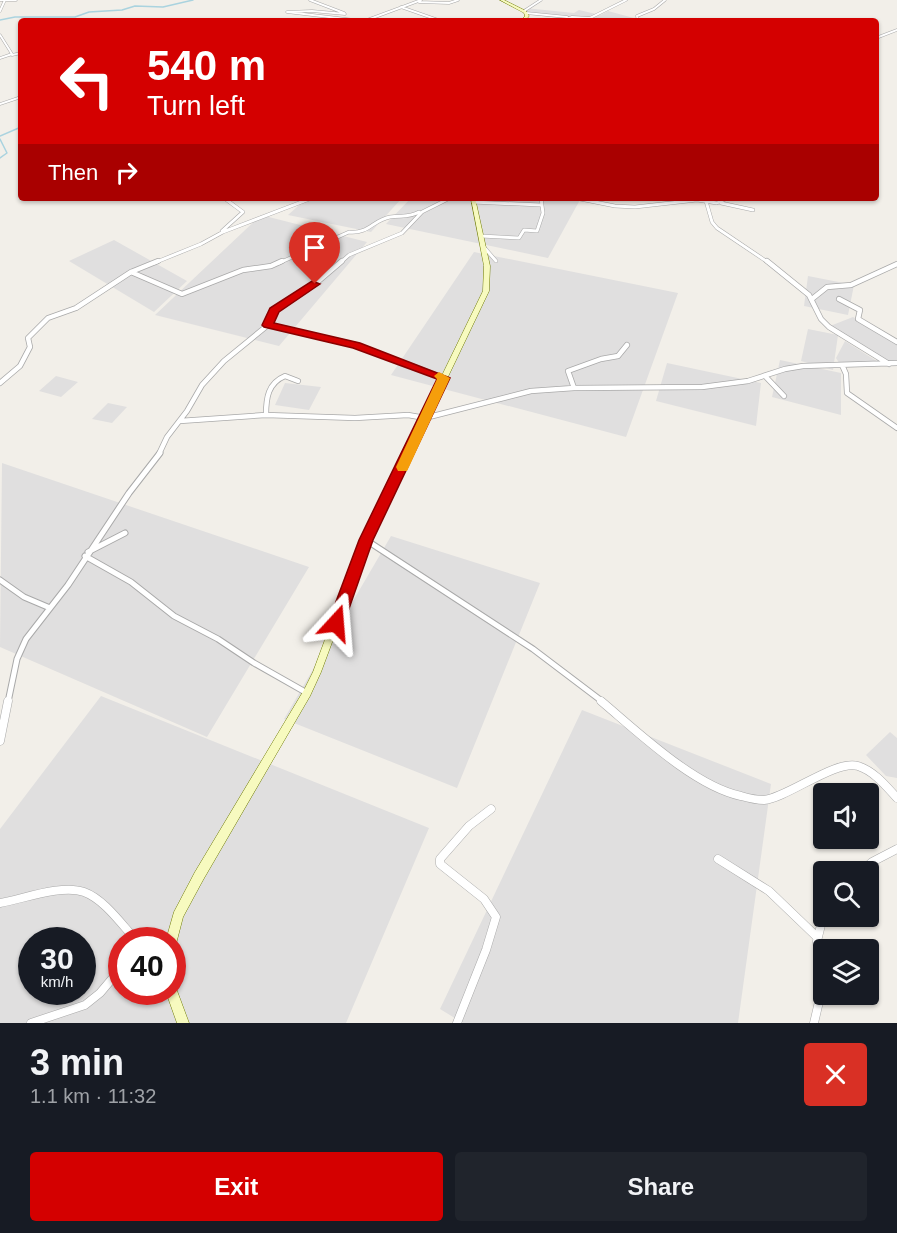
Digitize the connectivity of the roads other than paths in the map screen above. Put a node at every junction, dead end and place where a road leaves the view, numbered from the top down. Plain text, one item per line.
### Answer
1 (0, 0) edge
2 (5, 0) edge
3 (16, 0) edge
4 (310, 0) edge
5 (421, 0) edge
6 (458, 0) edge
7 (502, 0) edge
8 (541, 0) edge
9 (626, 0) edge
10 (664, 0) edge
11 (415, 3) junction
12 (401, 7) junction
13 (407, 10) junction
14 (0, 11) edge
15 (525, 12) junction
16 (337, 14) junction
17 (345, 14) junction
18 (570, 17) junction
19 (338, 18) edge
20 (345, 18) edge
21 (357, 18) edge
22 (374, 18) edge
23 (432, 18) edge
24 (524, 18) edge
25 (574, 18) edge
26 (637, 18) edge
27 (897, 30) edge
28 (889, 33) junction
29 (897, 35) edge
30 (0, 36) edge
31 (879, 37) edge
32 (18, 54) edge
33 (12, 55) junction
34 (0, 58) edge
35 (18, 98) edge
36 (0, 104) edge
37 (228, 201) edge
38 (304, 201) edge
39 (438, 201) edge
40 (444, 201) edge
41 (473, 201) edge
42 (490, 201) edge
43 (541, 201) edge
44 (590, 201) edge
45 (689, 201) edge
46 (706, 201) joint
47 (719, 202) joint
48 (541, 205) junction
49 (753, 210) dead end
50 (223, 232) junction
51 (481, 236) junction
52 (483, 246) junction
53 (496, 261) dead end
54 (897, 264) edge
55 (132, 272) junction
56 (812, 299) junction
57 (840, 299) dead end
58 (268, 325) junction
59 (897, 342) edge
60 (627, 345) dead end
61 (897, 363) edge
62 (889, 364) junction
63 (842, 365) junction
64 (765, 375) junction
65 (444, 378) junction
66 (298, 381) dead end
67 (0, 383) edge
68 (574, 388) junction
69 (784, 396) dead end
70 (266, 416) junction
71 (425, 418) junction
72 (180, 421) junction
73 (897, 428) edge
74 (125, 533) dead end
75 (366, 540) junction
76 (86, 555) junction
77 (0, 580) edge
78 (50, 608) junction
79 (307, 693) junction
80 (0, 741) edge
81 (896, 795) edge
82 (491, 809) dead end
83 (897, 849) edge
84 (718, 859) dead end
85 (878, 861) edge
86 (0, 903) edge
87 (123, 927) edge
88 (175, 927) edge
89 (820, 927) edge
90 (817, 937) junction
91 (108, 984) edge
92 (177, 1005) edge
93 (31, 1023) edge
94 (183, 1023) edge
95 (457, 1023) edge
96 (814, 1023) edge

1 - 2 street
2 - 3 street
2 - 14 street
4 - 17 street
5 - 11 street
6 - 11 street
7 - 15 street
8 - 15 street
9 - 18 street
10 - 26 street
11 - 12 street
11 - 13 street
12 - 13 street
12 - 22 street
13 - 23 street
15 - 18 street
15 - 24 street
16 - 17 street
16 - 19 street
16 - 20 street
17 - 21 street
18 - 25 street
27 - 28 street
28 - 29 street
28 - 31 street
30 - 33 street
32 - 33 street
33 - 34 street
35 - 36 street
37 - 50 street
38 - 50 street
39 - 55 street
40 - 58 street
41 - 51 street
42 - 48 street
43 - 48 street
44 - 45 street
46 - 47 street
46 - 56 street
47 - 49 street
48 - 51 street
50 - 55 street
51 - 52 street
52 - 53 street
52 - 65 street
54 - 56 street
55 - 67 street
56 - 62 street
57 - 59 street
58 - 65 street
58 - 72 street
60 - 68 street
61 - 62 street
62 - 63 street
63 - 64 street
63 - 73 street
64 - 68 street
64 - 69 street
65 - 71 street
66 - 70 street
68 - 71 street
70 - 71 street
70 - 72 street
71 - 75 street
72 - 76 street
74 - 76 street
75 - 79 street
75 - 81 street
76 - 78 street
76 - 79 street
77 - 78 street
78 - 80 street
79 - 88 street
82 - 95 street
83 - 85 street
84 - 90 street
86 - 87 street
89 - 90 street
90 - 96 street
91 - 93 street
92 - 94 street

